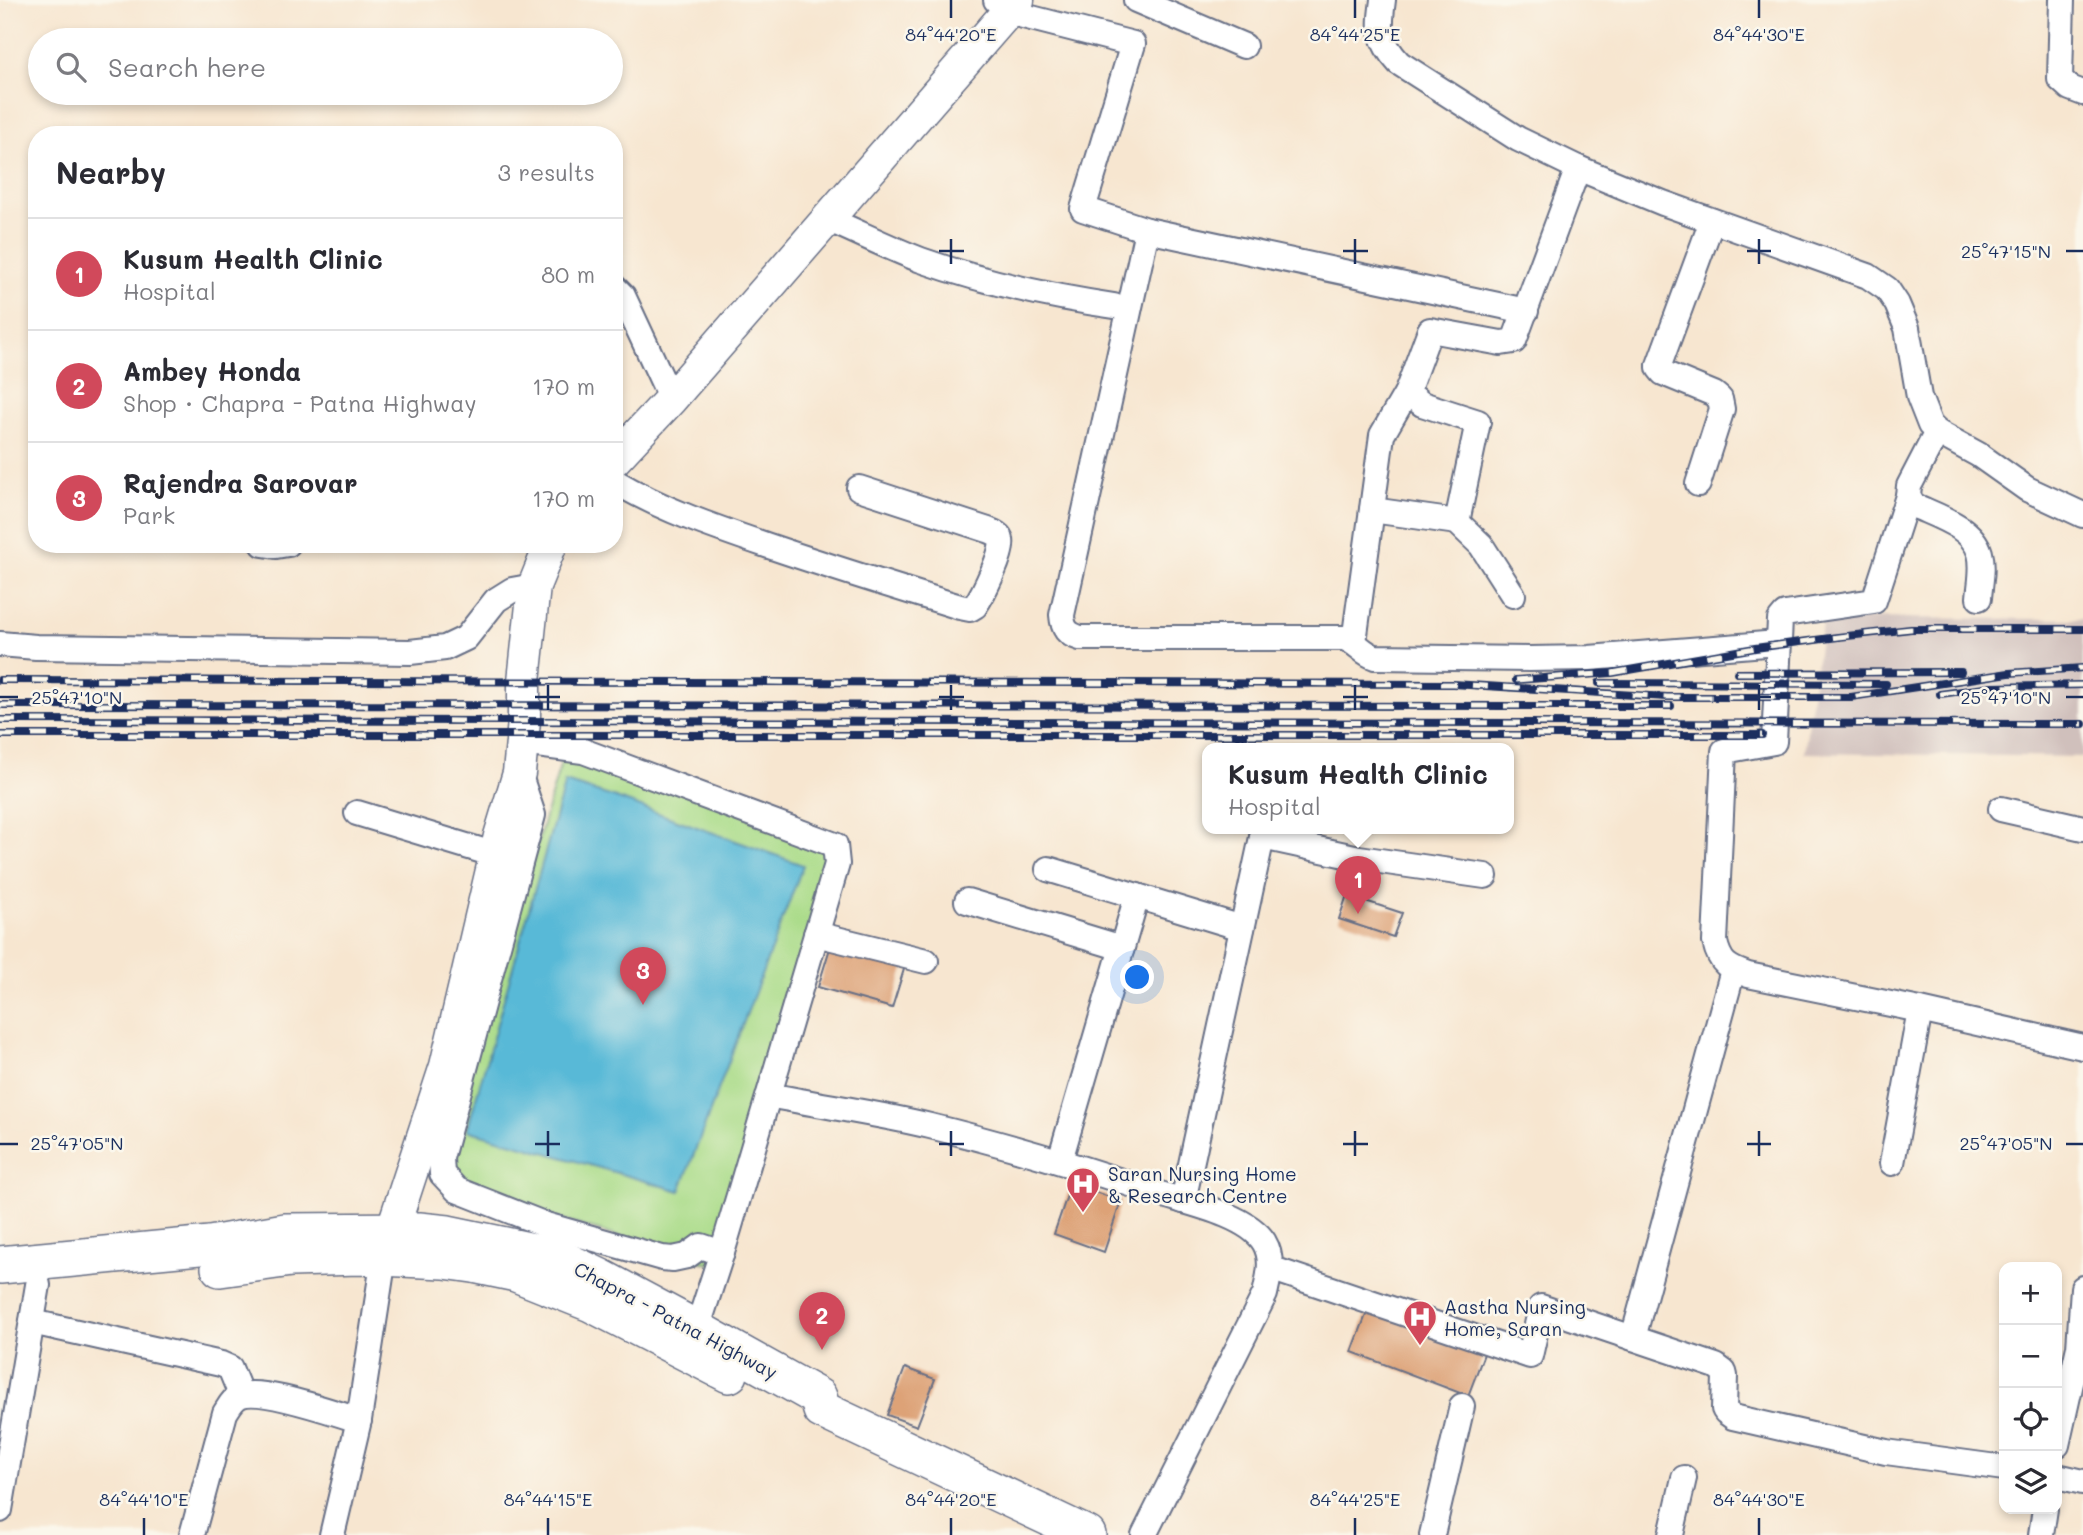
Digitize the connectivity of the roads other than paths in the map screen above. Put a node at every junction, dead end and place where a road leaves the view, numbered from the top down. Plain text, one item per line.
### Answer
1 (1136, 0) edge
2 (1383, 0) edge
3 (2062, 0) edge
4 (1007, 4) edge
5 (1244, 46) dead end
6 (2083, 93) edge
7 (1578, 168) junction
8 (827, 219) junction
9 (1712, 221) junction
10 (1147, 230) junction
11 (623, 296) edge
12 (1114, 306) dead end
13 (1526, 311) junction
14 (1407, 392) junction
15 (671, 399) junction
16 (1937, 432) junction
17 (623, 450) edge
18 (1698, 484) dead end
19 (623, 486) edge
20 (859, 488) dead end
21 (1908, 496) junction
22 (1372, 510) junction
23 (2083, 516) edge
24 (1457, 522) junction
25 (547, 553) edge
26 (534, 586) junction
27 (1513, 595) dead end
28 (1979, 598) dead end
29 (1354, 642) junction
30 (1778, 643) junction
31 (0, 644) edge
32 (521, 758) junction
33 (2001, 809) dead end
34 (358, 813) dead end
35 (2083, 828) edge
36 (1263, 834) edge
37 (1271, 834) edge
38 (496, 855) junction
39 (1048, 869) dead end
40 (1485, 876) dead end
41 (1137, 896) junction
42 (967, 901) dead end
43 (1242, 928) junction
44 (816, 934) junction
45 (1122, 948) junction
46 (926, 961) dead end
47 (1733, 970) junction
48 (1920, 1010) junction
49 (2083, 1047) edge
50 (769, 1096) junction
51 (1060, 1160) junction
52 (1892, 1163) dead end
53 (1183, 1201) junction
54 (388, 1244) junction
55 (722, 1253) junction
56 (0, 1265) edge
57 (1270, 1268) junction
58 (38, 1285) junction
59 (0, 1288) edge
60 (2082, 1302) edge
61 (32, 1322) junction
62 (697, 1329) junction
63 (1633, 1338) junction
64 (241, 1395) junction
65 (1462, 1406) dead end
66 (822, 1410) junction
67 (359, 1420) junction
68 (2062, 1424) edge
69 (1999, 1467) edge
70 (2062, 1477) edge
71 (1684, 1478) dead end
72 (2083, 1482) edge
73 (0, 1510) edge
74 (2044, 1514) edge
75 (1082, 1534) edge
76 (192, 1535) edge
77 (332, 1535) edge
78 (1144, 1535) edge
79 (1432, 1535) edge
80 (1671, 1535) edge
81 (2041, 1535) edge

1 - 5 street
2 - 7 street
3 - 6 street
4 - 8 main road
4 - 10 street
7 - 9 street
7 - 13 street
8 - 12 street
8 - 15 main road
9 - 16 street
9 - 18 street
10 - 13 street
10 - 29 street
11 - 15 street
13 - 14 street
14 - 22 street
14 - 24 street
15 - 17 main road
16 - 21 street
16 - 23 street
19 - 20 street
21 - 28 street
21 - 30 street
22 - 24 street
22 - 29 street
24 - 27 street
25 - 26 main road
26 - 31 street
26 - 32 main road
29 - 30 street
30 - 47 street
32 - 38 main road
32 - 44 street
32 - 55 street
33 - 35 street
34 - 38 street
36 - 43 street
37 - 40 street
38 - 54 main road
39 - 41 street
41 - 43 street
41 - 45 street
42 - 45 street
43 - 53 street
44 - 46 street
44 - 50 street
45 - 51 street
47 - 48 street
47 - 63 street
48 - 49 street
48 - 52 street
50 - 51 street
50 - 55 street
51 - 53 street
53 - 57 street
54 - 56 highway, Chapra - Patna Highway
54 - 58 highway, Chapra - Patna Highway
54 - 62 highway, Chapra - Patna Highway
54 - 66 highway, Chapra - Patna Highway
54 - 67 street
55 - 62 street
57 - 63 street
57 - 78 street
58 - 59 highway, Chapra - Patna Highway
58 - 61 street
60 - 68 street
61 - 64 street
61 - 73 street
62 - 66 highway, Chapra - Patna Highway
63 - 69 street
64 - 67 street
64 - 76 street
65 - 79 street
66 - 75 highway, Chapra - Patna Highway
67 - 77 street
70 - 72 street
71 - 80 street
74 - 81 street

